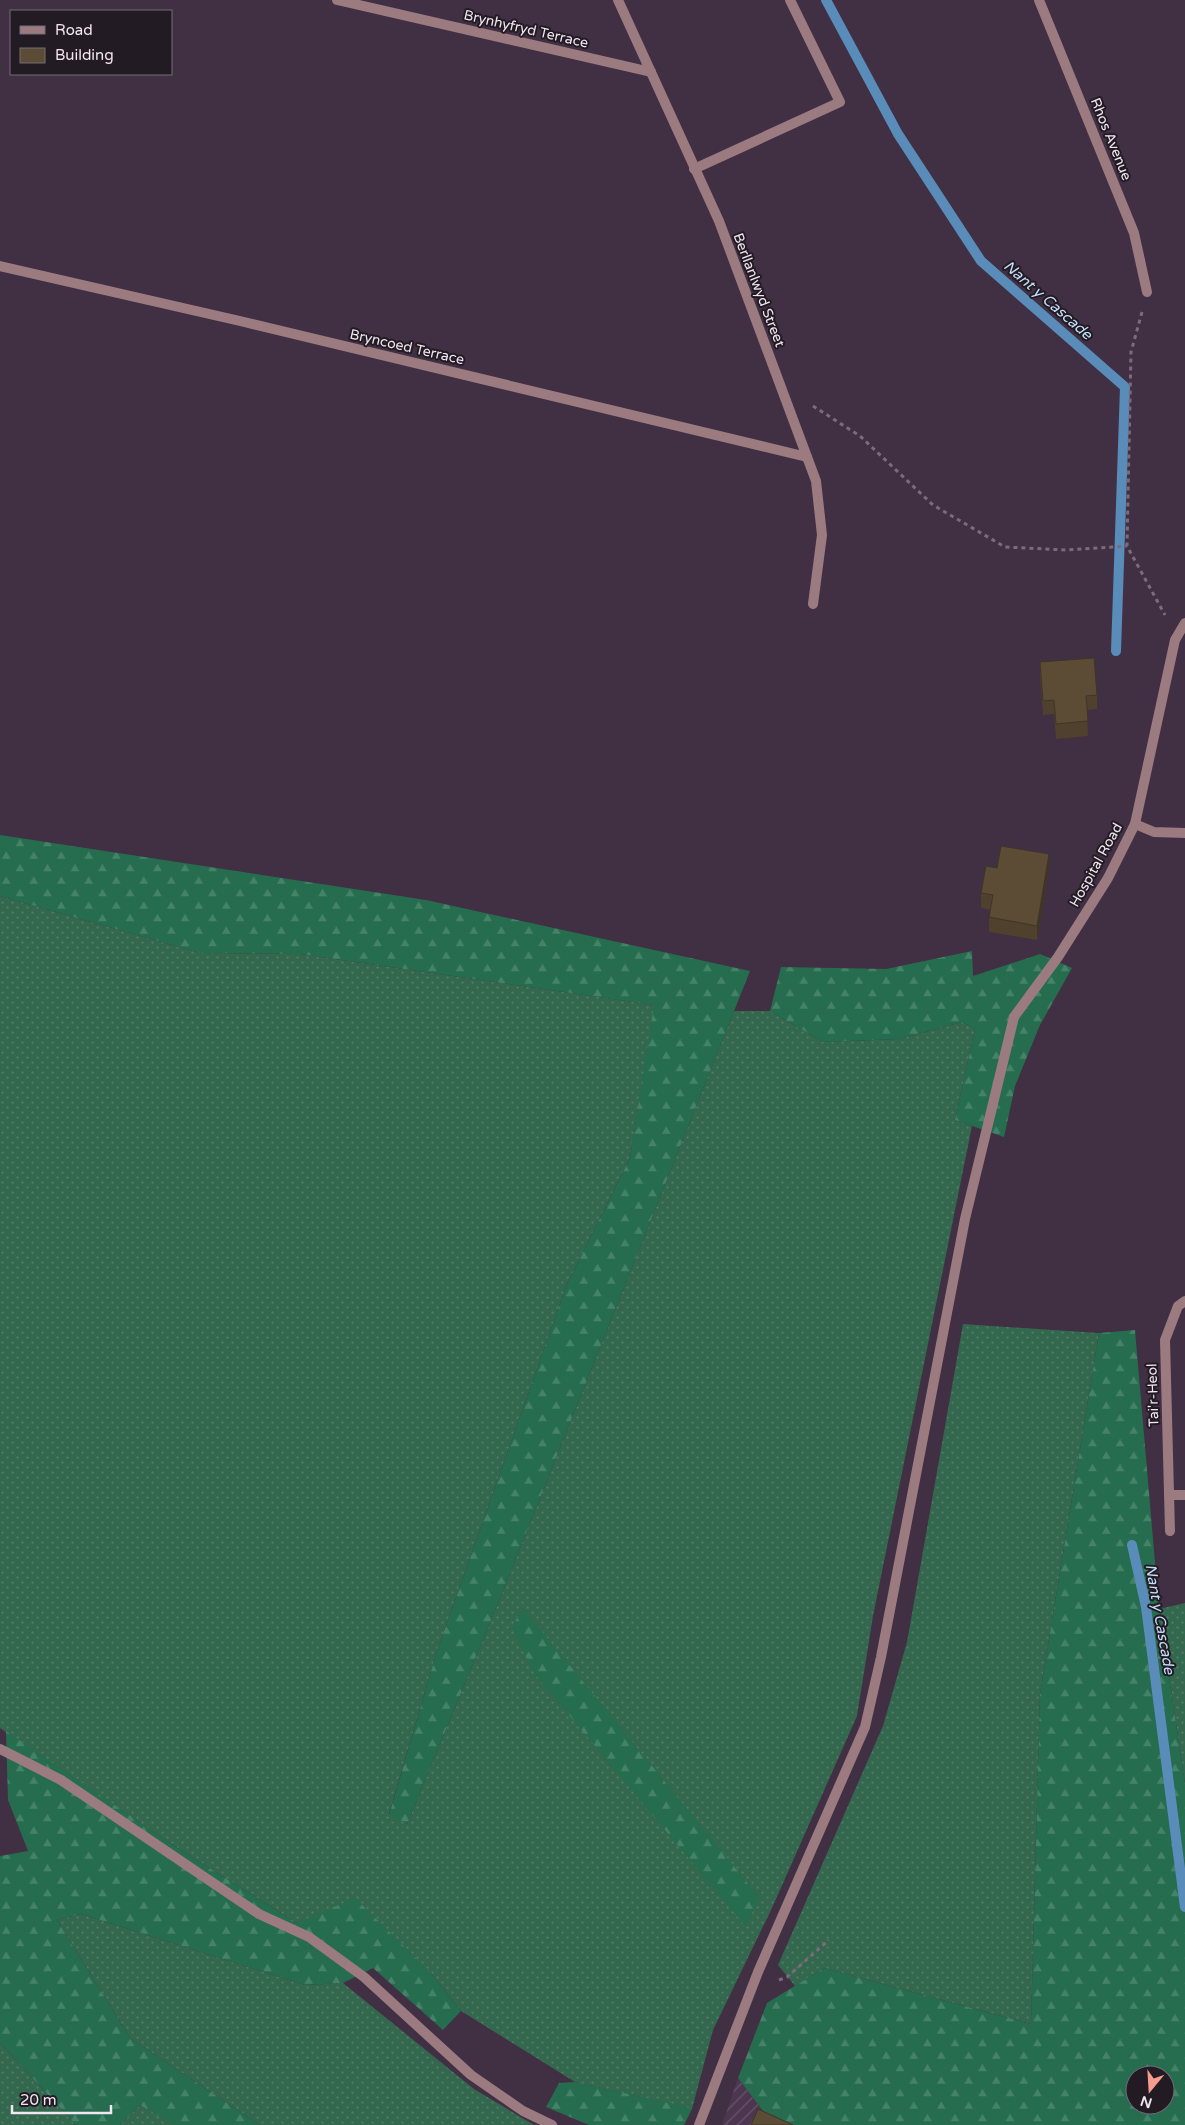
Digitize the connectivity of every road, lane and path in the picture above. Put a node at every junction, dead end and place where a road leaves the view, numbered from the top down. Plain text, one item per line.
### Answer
1 (337, 0) edge
2 (618, 0) edge
3 (790, 0) edge
4 (1039, 0) edge
5 (651, 72) junction
6 (694, 169) junction
7 (0, 266) edge
8 (1147, 292) joint
9 (783, 393) junction
10 (807, 457) junction
11 (1127, 546) junction
12 (813, 604) dead end
13 (1183, 627) edge
14 (1134, 824) junction
15 (1185, 834) edge
16 (1185, 1300) edge
17 (1169, 1495) junction
18 (1185, 1495) edge
19 (1170, 1531) dead end
20 (0, 1749) edge
21 (829, 1940) dead end
22 (749, 1994) junction
23 (552, 2125) edge
24 (700, 2125) edge

1 - 5 street, Brynhyfryd Terrace
2 - 5 street, Berllanlwyd Street
3 - 6 street
4 - 8 street, Rhos Avenue
5 - 6 street, Berllanlwyd Street
6 - 9 street, Berllanlwyd Street
7 - 10 street, Bryncoed Terrace
8 - 11 path
9 - 10 street, Berllanlwyd Street
9 - 11 path
10 - 12 street, Berllanlwyd Street
11 - 13 path
13 - 14 street, Hospital Road
14 - 15 street
14 - 22 street, Hospital Road
16 - 17 street, Tai'r-Heol
17 - 18 street
17 - 19 street, Tai'r-Heol
20 - 23 street
21 - 22 path
22 - 24 street

